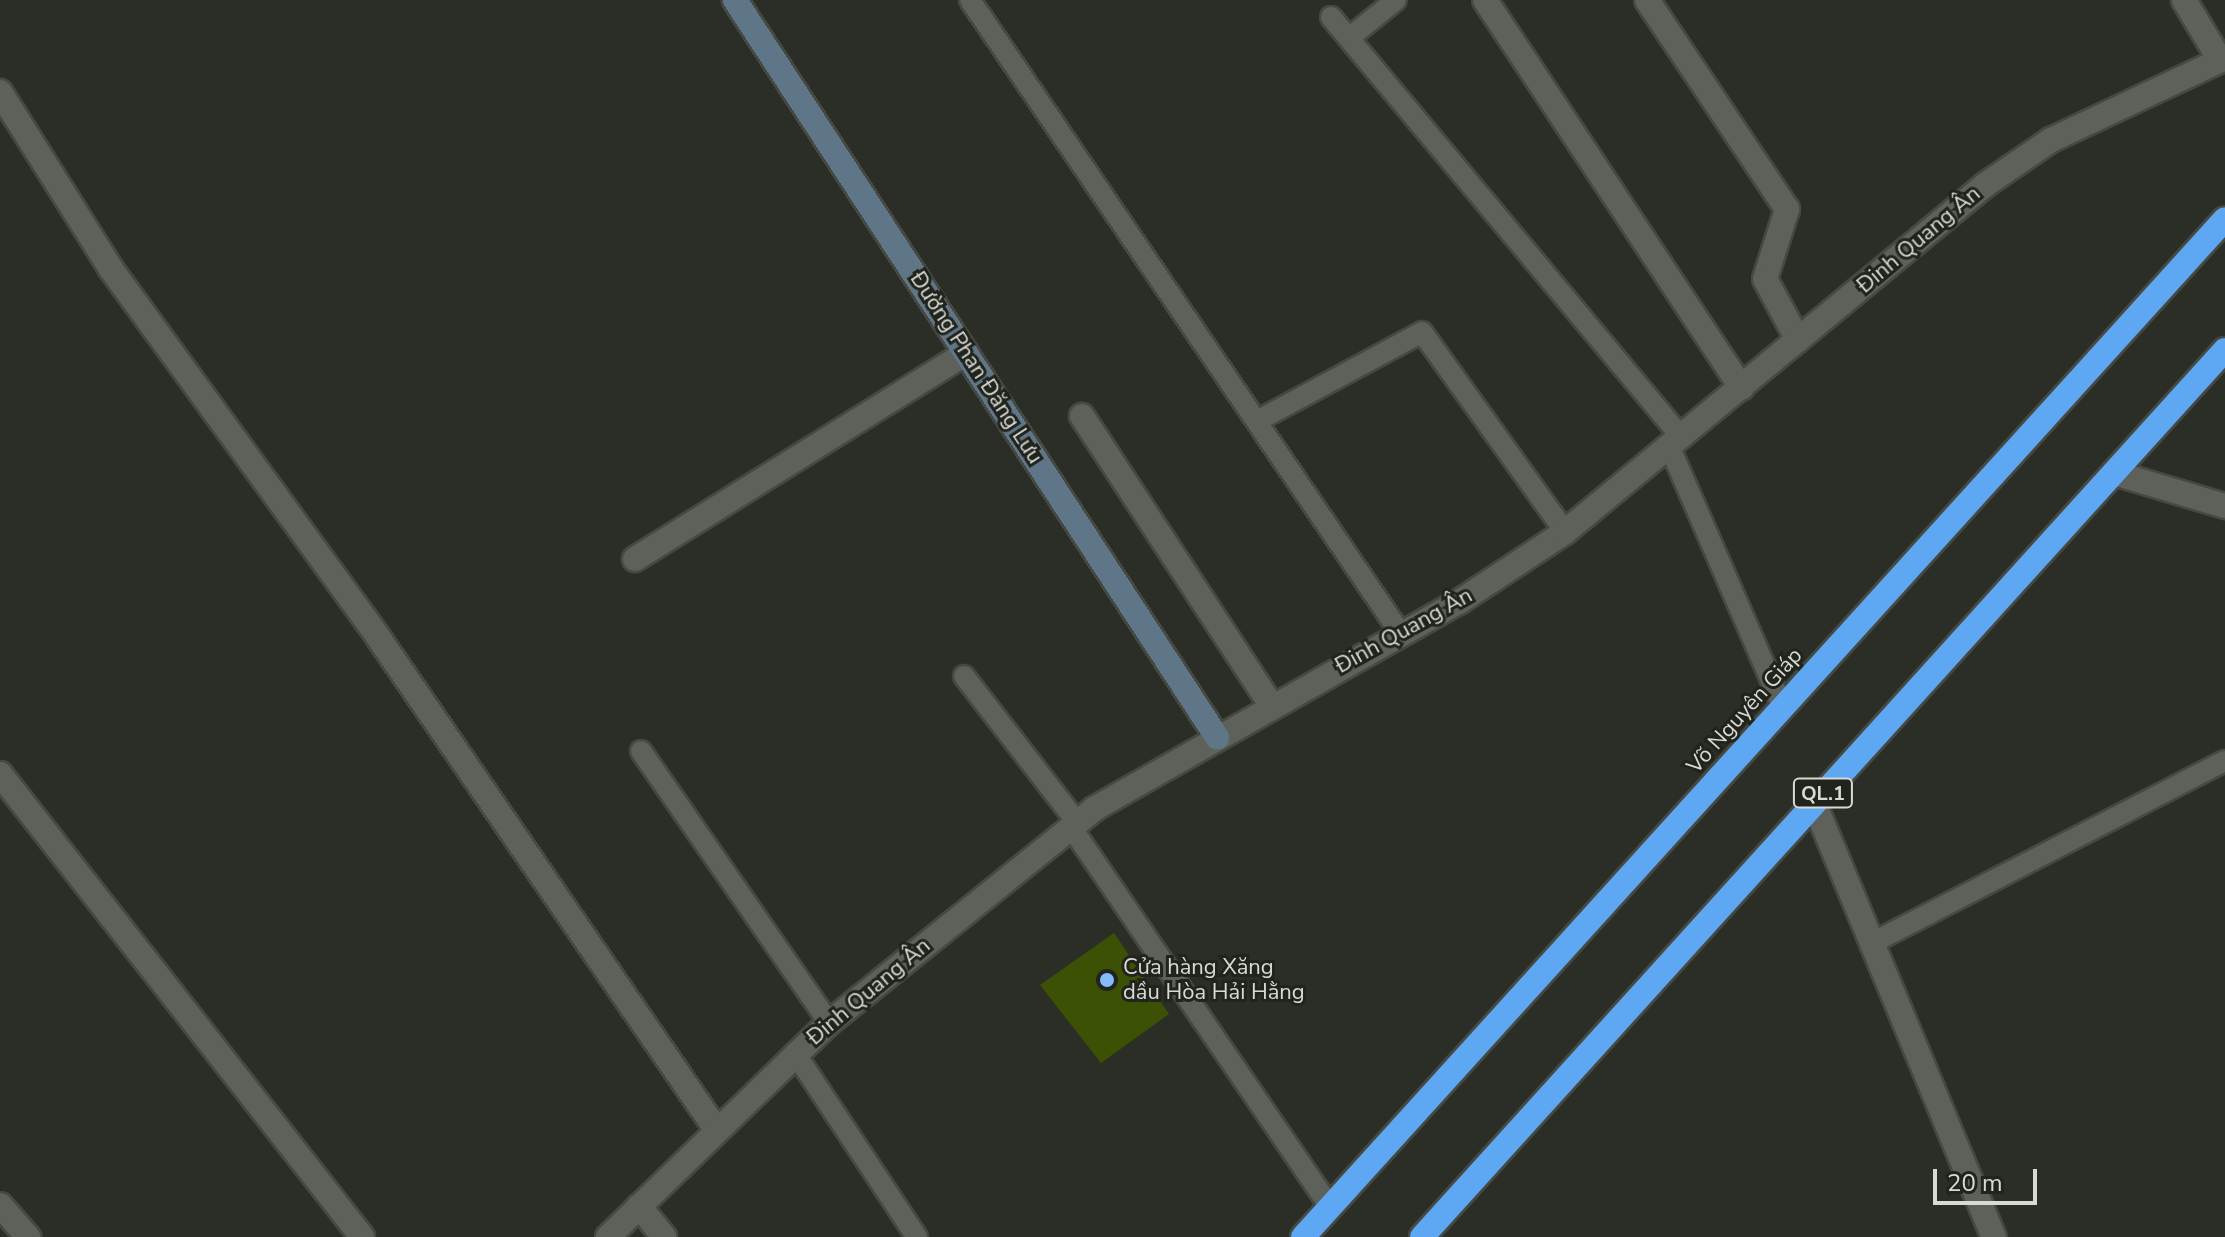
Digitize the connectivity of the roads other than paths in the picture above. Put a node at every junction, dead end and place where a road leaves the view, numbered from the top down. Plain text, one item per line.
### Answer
1 (735, 0) edge
2 (970, 0) edge
3 (1396, 0) edge
4 (1485, 0) edge
5 (1647, 0) edge
6 (2184, 0) edge
7 (1331, 17) dead end
8 (1349, 38) junction
9 (2223, 59) edge
10 (0, 92) edge
11 (2225, 219) edge
12 (1798, 340) junction
13 (2225, 350) edge
14 (966, 353) junction
15 (1742, 388) junction
16 (1082, 416) dead end
17 (1257, 421) junction
18 (1676, 443) junction
19 (2114, 473) junction
20 (2225, 506) edge
21 (1565, 532) junction
22 (635, 559) dead end
23 (1401, 634) junction
24 (964, 676) dead end
25 (1271, 705) junction
26 (1783, 708) junction
27 (1217, 737) junction
28 (641, 751) dead end
29 (2225, 761) edge
30 (0, 774) edge
31 (1814, 803) junction
32 (1074, 824) junction
33 (1870, 944) junction
34 (829, 1023) junction
35 (795, 1053) junction
36 (716, 1129) junction
37 (0, 1205) edge
38 (639, 1206) junction
39 (1330, 1207) junction
40 (28, 1237) edge
41 (362, 1237) edge
42 (608, 1237) edge
43 (664, 1237) edge
44 (917, 1237) edge
45 (1303, 1237) edge
46 (1422, 1237) edge
47 (1994, 1237) edge

1 - 14 street, Đường Phan Đăng Lưu
2 - 17 lane
3 - 8 lane
4 - 15 street
5 - 12 street
6 - 9 street
7 - 8 lane
8 - 18 lane
9 - 12 street, Đinh Quang Ân
10 - 36 street
11 - 26 highway, Võ Nguyên Giáp
12 - 15 street, Đinh Quang Ân
13 - 19 highway, QL.1
14 - 22 street
14 - 27 street, Đường Phan Đăng Lưu
15 - 18 street, Đinh Quang Ân
16 - 25 street
17 - 21 lane
17 - 23 lane
18 - 21 street, Đinh Quang Ân
18 - 26 lane
19 - 20 street
19 - 31 highway, QL.1
21 - 23 street, Đinh Quang Ân
23 - 25 street, Đinh Quang Ân
24 - 32 lane
25 - 27 street, Đinh Quang Ân
26 - 39 highway, Võ Nguyên Giáp
27 - 32 street, Đinh Quang Ân
28 - 34 lane
29 - 33 lane
30 - 41 street
31 - 33 street
31 - 46 highway, QL.1
32 - 34 street, Đinh Quang Ân
32 - 39 lane
33 - 47 street
34 - 35 street, Đinh Quang Ân
35 - 36 street, Đinh Quang Ân
35 - 44 lane
36 - 38 street, Đinh Quang Ân
37 - 40 street
38 - 42 street, Đinh Quang Ân
38 - 43 street
39 - 45 highway, Võ Nguyên Giáp

